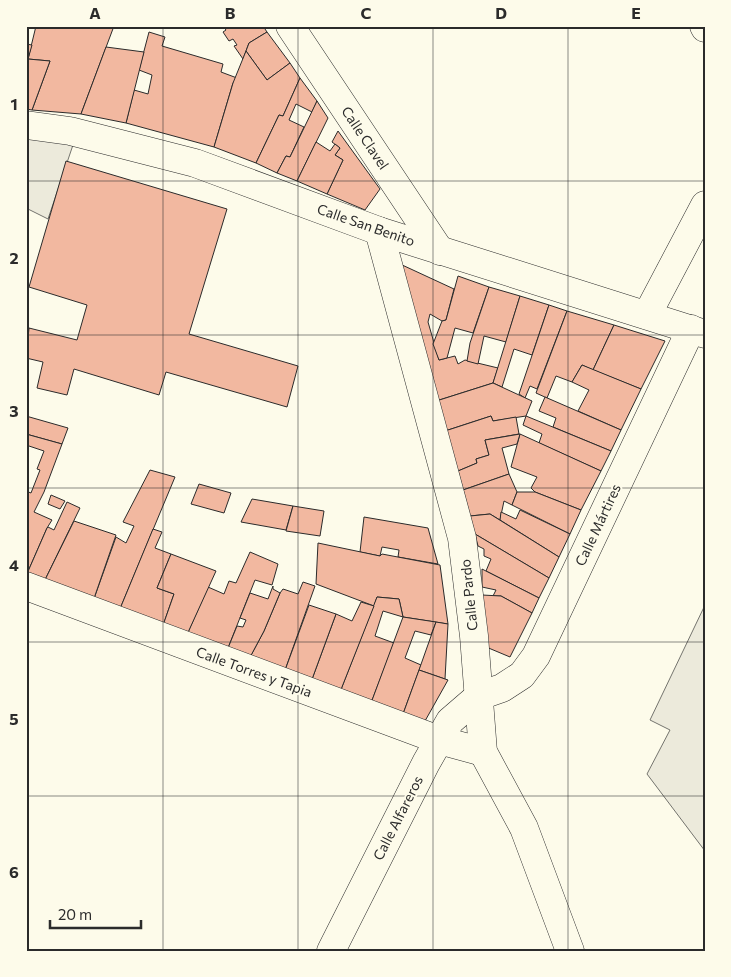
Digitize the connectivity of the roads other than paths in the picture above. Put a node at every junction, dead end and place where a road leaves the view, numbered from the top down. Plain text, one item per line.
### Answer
1 (290, 26) edge
2 (26, 125) edge
3 (705, 205) edge
4 (379, 231) junction
5 (440, 251) junction
6 (647, 315) junction
7 (698, 332) edge
8 (26, 586) edge
9 (479, 696) junction
10 (439, 740) junction
11 (483, 752) junction
12 (330, 951) edge
13 (570, 951) edge

1 - 5 street, Calle Clavel
2 - 4 street, Calle San Benito
3 - 6 street
4 - 5 street, Calle San Benito
4 - 9 street, Calle Pardo
5 - 6 street, Calle San Benito
6 - 7 street, Calle San Benito
7 - 9 street, Calle Mártires
8 - 10 street, Calle Torres y Tapia
9 - 10 street, Calle Alfareros
9 - 11 street, Calle Pardo
10 - 11 street, Calle Torres y Tapia
10 - 12 street, Calle Alfareros
11 - 13 street, Calle Pardo

